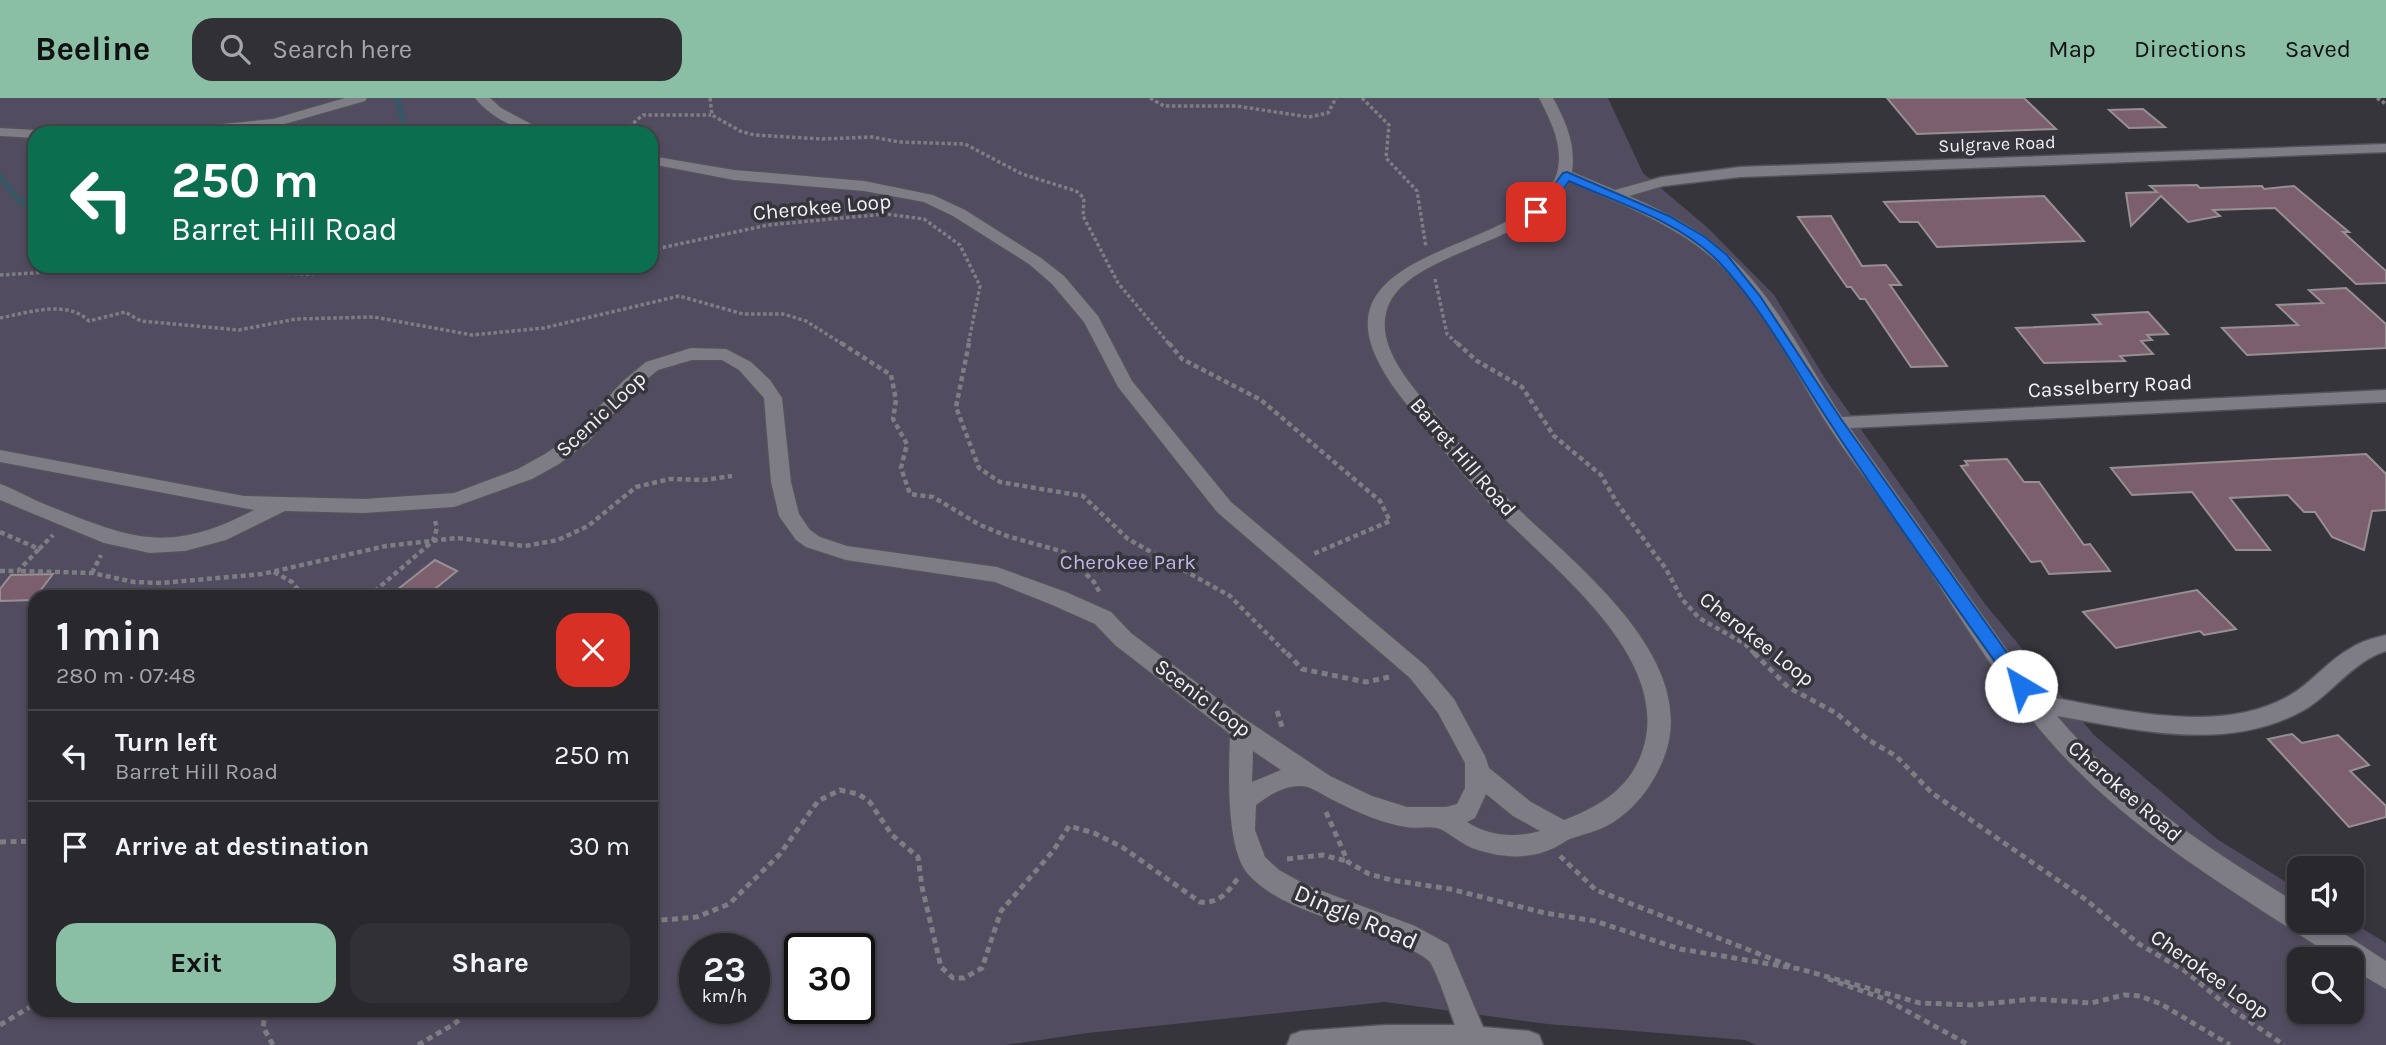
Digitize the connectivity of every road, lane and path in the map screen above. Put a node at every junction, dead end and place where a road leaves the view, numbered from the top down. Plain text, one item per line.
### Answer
1 (317, 98) edge
2 (360, 98) edge
3 (482, 98) edge
4 (1150, 98) edge
5 (1336, 98) edge
6 (1362, 98) edge
7 (1546, 98) edge
8 (2377, 98) edge
9 (2386, 104) edge
10 (712, 115) dead end
11 (296, 117) junction
12 (251, 126) edge
13 (527, 126) edge
14 (632, 126) edge
15 (0, 132) edge
16 (28, 134) edge
17 (2386, 148) edge
18 (658, 161) edge
19 (1567, 176) junction
20 (1612, 195) junction
21 (658, 249) edge
22 (1431, 261) junction
23 (33, 273) edge
24 (275, 273) edge
25 (327, 273) edge
26 (0, 275) edge
27 (2386, 396) edge
28 (1836, 423) junction
29 (0, 456) edge
30 (732, 476) dead end
31 (0, 492) edge
32 (433, 502) junction
33 (281, 504) junction
34 (70, 522) junction
35 (0, 532) edge
36 (433, 541) junction
37 (39, 549) junction
38 (0, 571) edge
39 (21, 571) dead end
40 (273, 572) junction
41 (298, 590) edge
42 (376, 590) edge
43 (2386, 643) edge
44 (1418, 672) junction
45 (2034, 703) junction
46 (1242, 729) junction
47 (1478, 773) junction
48 (1309, 778) junction
49 (1244, 800) junction
50 (1446, 818) junction
51 (1553, 836) junction
52 (28, 841) edge
53 (0, 842) edge
54 (1348, 862) junction
55 (1255, 864) junction
56 (2287, 911) edge
57 (658, 921) edge
58 (2320, 933) edge
59 (1800, 969) junction
60 (2386, 976) edge
61 (28, 1008) edge
62 (264, 1017) edge
63 (462, 1017) edge
64 (0, 1025) edge
65 (1474, 1038) junction
66 (273, 1045) edge
67 (418, 1045) edge
68 (1301, 1045) edge
69 (1529, 1045) edge
70 (1969, 1045) edge
71 (2230, 1045) edge
72 (2284, 1045) edge

1 - 11 street
2 - 11 street
3 - 13 street
4 - 5 path
6 - 22 path, Cherokee Loop
7 - 19 street
8 - 9 path
10 - 14 path
11 - 12 street
15 - 16 street
17 - 20 street, Sulgrave Road
18 - 44 street
19 - 20 street, Cherokee Road
19 - 22 street, Barret Hill Road
20 - 28 street, Cherokee Road
21 - 44 path, Cherokee Loop
22 - 51 street, Barret Hill Road
22 - 72 path, Cherokee Loop
23 - 26 path
24 - 25 path
27 - 28 street, Casselberry Road
28 - 45 street, Cherokee Road
29 - 33 street, Scenic Loop
30 - 36 path
31 - 34 street
32 - 33 street, Scenic Loop
32 - 36 path
32 - 46 street, Scenic Loop
33 - 34 street
34 - 37 path
35 - 37 path
36 - 40 path
36 - 42 path
37 - 38 path
39 - 40 path
40 - 41 path
43 - 45 street
44 - 47 street
45 - 56 street, Cherokee Road
46 - 48 street, Scenic Loop
46 - 49 street
47 - 50 street
47 - 51 street
48 - 49 street
48 - 50 street, Scenic Loop
48 - 54 path
49 - 55 street
50 - 51 street, Barret Hill Road
51 - 59 path
52 - 53 path
54 - 55 path
54 - 59 path
55 - 57 path
55 - 65 street, Dingle Road
58 - 60 street, Cherokee Road
59 - 70 path
59 - 71 path
61 - 64 path
62 - 66 path
63 - 67 path
65 - 68 street
65 - 69 street

